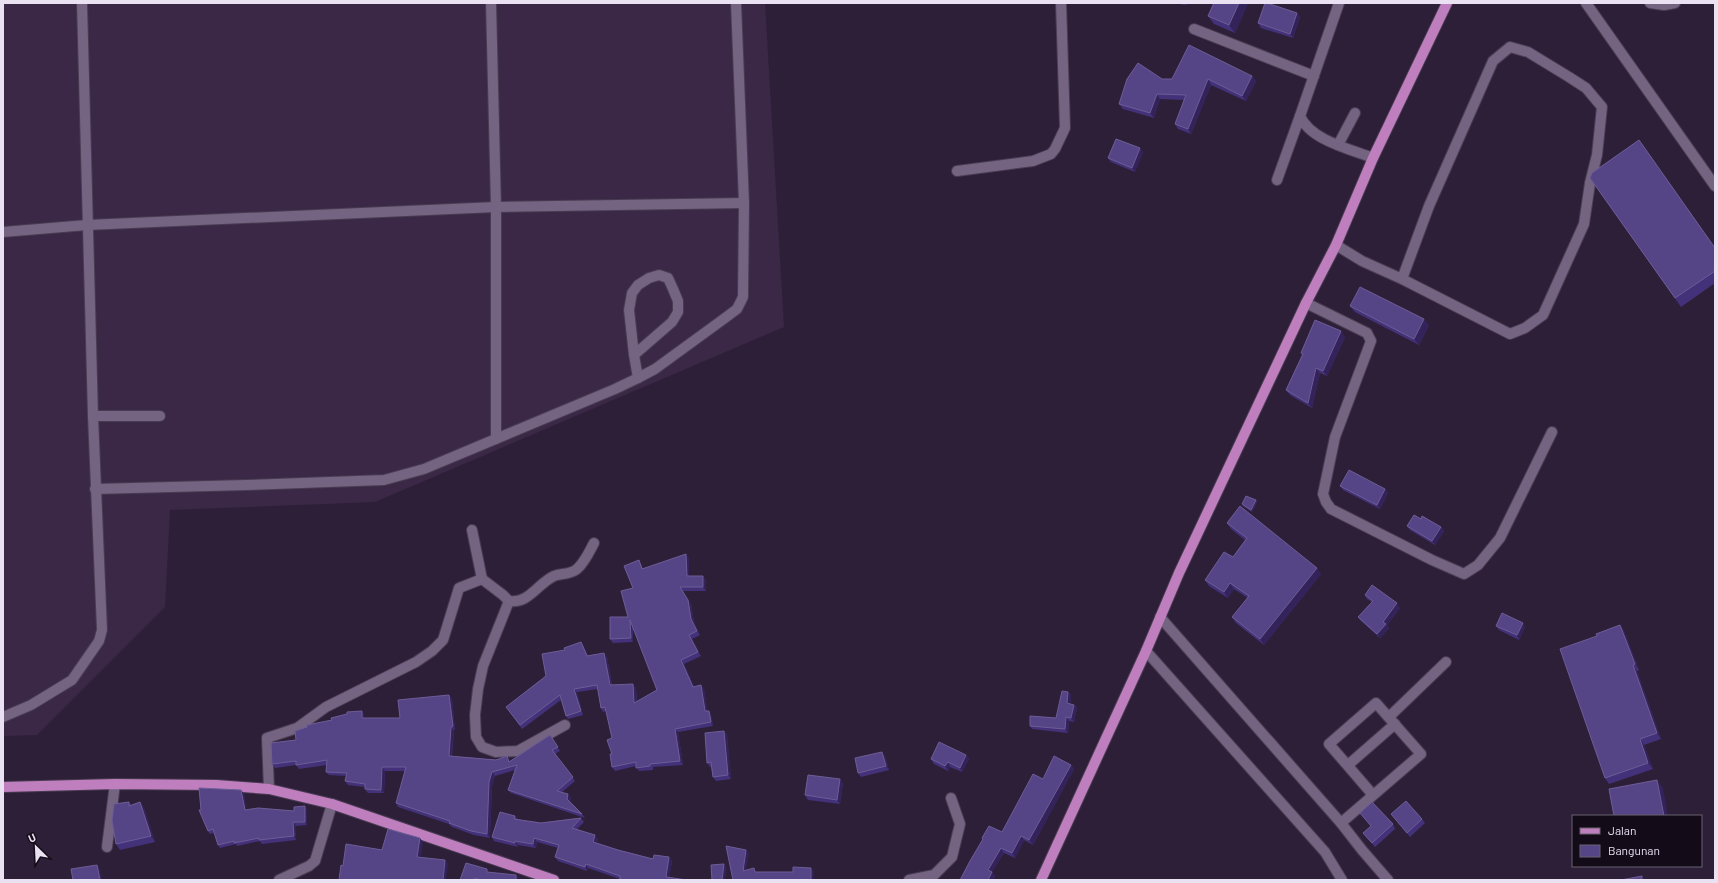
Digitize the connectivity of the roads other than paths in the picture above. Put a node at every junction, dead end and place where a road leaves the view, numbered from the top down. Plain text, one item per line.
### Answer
1 (82, 3) edge
2 (491, 3) edge
3 (736, 3) edge
4 (1061, 3) edge
5 (1339, 3) edge
6 (1447, 3) edge
7 (1586, 3) edge
8 (1650, 3) edge
9 (1676, 3) edge
10 (1194, 29) dead end
11 (1314, 76) junction
12 (1355, 113) dead end
13 (1300, 116) junction
14 (1338, 145) junction
15 (1373, 158) junction
16 (957, 171) dead end
17 (1277, 180) dead end
18 (1715, 186) edge
19 (744, 204) junction
20 (496, 206) junction
21 (87, 225) junction
22 (3, 232) edge
23 (1336, 245) junction
24 (1402, 279) junction
25 (1306, 303) junction
26 (634, 355) junction
27 (638, 378) junction
28 (92, 416) junction
29 (160, 416) dead end
30 (1552, 432) dead end
31 (496, 439) junction
32 (95, 489) junction
33 (472, 530) dead end
34 (594, 543) dead end
35 (482, 579) junction
36 (509, 601) junction
37 (1160, 617) junction
38 (1146, 651) junction
39 (1446, 662) dead end
40 (3, 717) edge
41 (1392, 721) junction
42 (565, 725) dead end
43 (1348, 765) junction
44 (115, 784) junction
45 (3, 787) edge
46 (268, 789) junction
47 (1373, 795) junction
48 (951, 798) dead end
49 (332, 804) junction
50 (1341, 823) junction
51 (107, 847) dead end
52 (279, 880) edge
53 (554, 880) edge
54 (909, 880) edge
55 (1041, 880) edge
56 (1342, 880) edge
57 (1388, 880) edge

1 - 21 street
2 - 20 street
3 - 19 street
4 - 16 street
5 - 11 street
6 - 15 main road
7 - 18 street
8 - 9 street
10 - 11 street
11 - 13 street
12 - 14 street
13 - 14 street
13 - 17 street
14 - 15 street
15 - 23 main road
19 - 20 street
19 - 27 street
20 - 21 street
20 - 31 street
21 - 22 street
21 - 28 street
23 - 24 street
23 - 25 main road
24 - 24 street
25 - 30 street
25 - 37 main road
26 - 26 street
26 - 27 street
27 - 31 street
28 - 29 street
28 - 32 street
31 - 32 street
32 - 40 street
33 - 35 street
34 - 36 street
35 - 36 street
35 - 46 street
36 - 42 street
37 - 38 main road
37 - 50 street
38 - 55 main road
38 - 56 street
39 - 41 street
41 - 43 street
41 - 43 street
41 - 47 street
43 - 47 street
44 - 45 main road
44 - 46 main road
44 - 51 street
46 - 49 main road
47 - 50 street
48 - 54 street
49 - 52 street
49 - 53 main road
50 - 57 street

